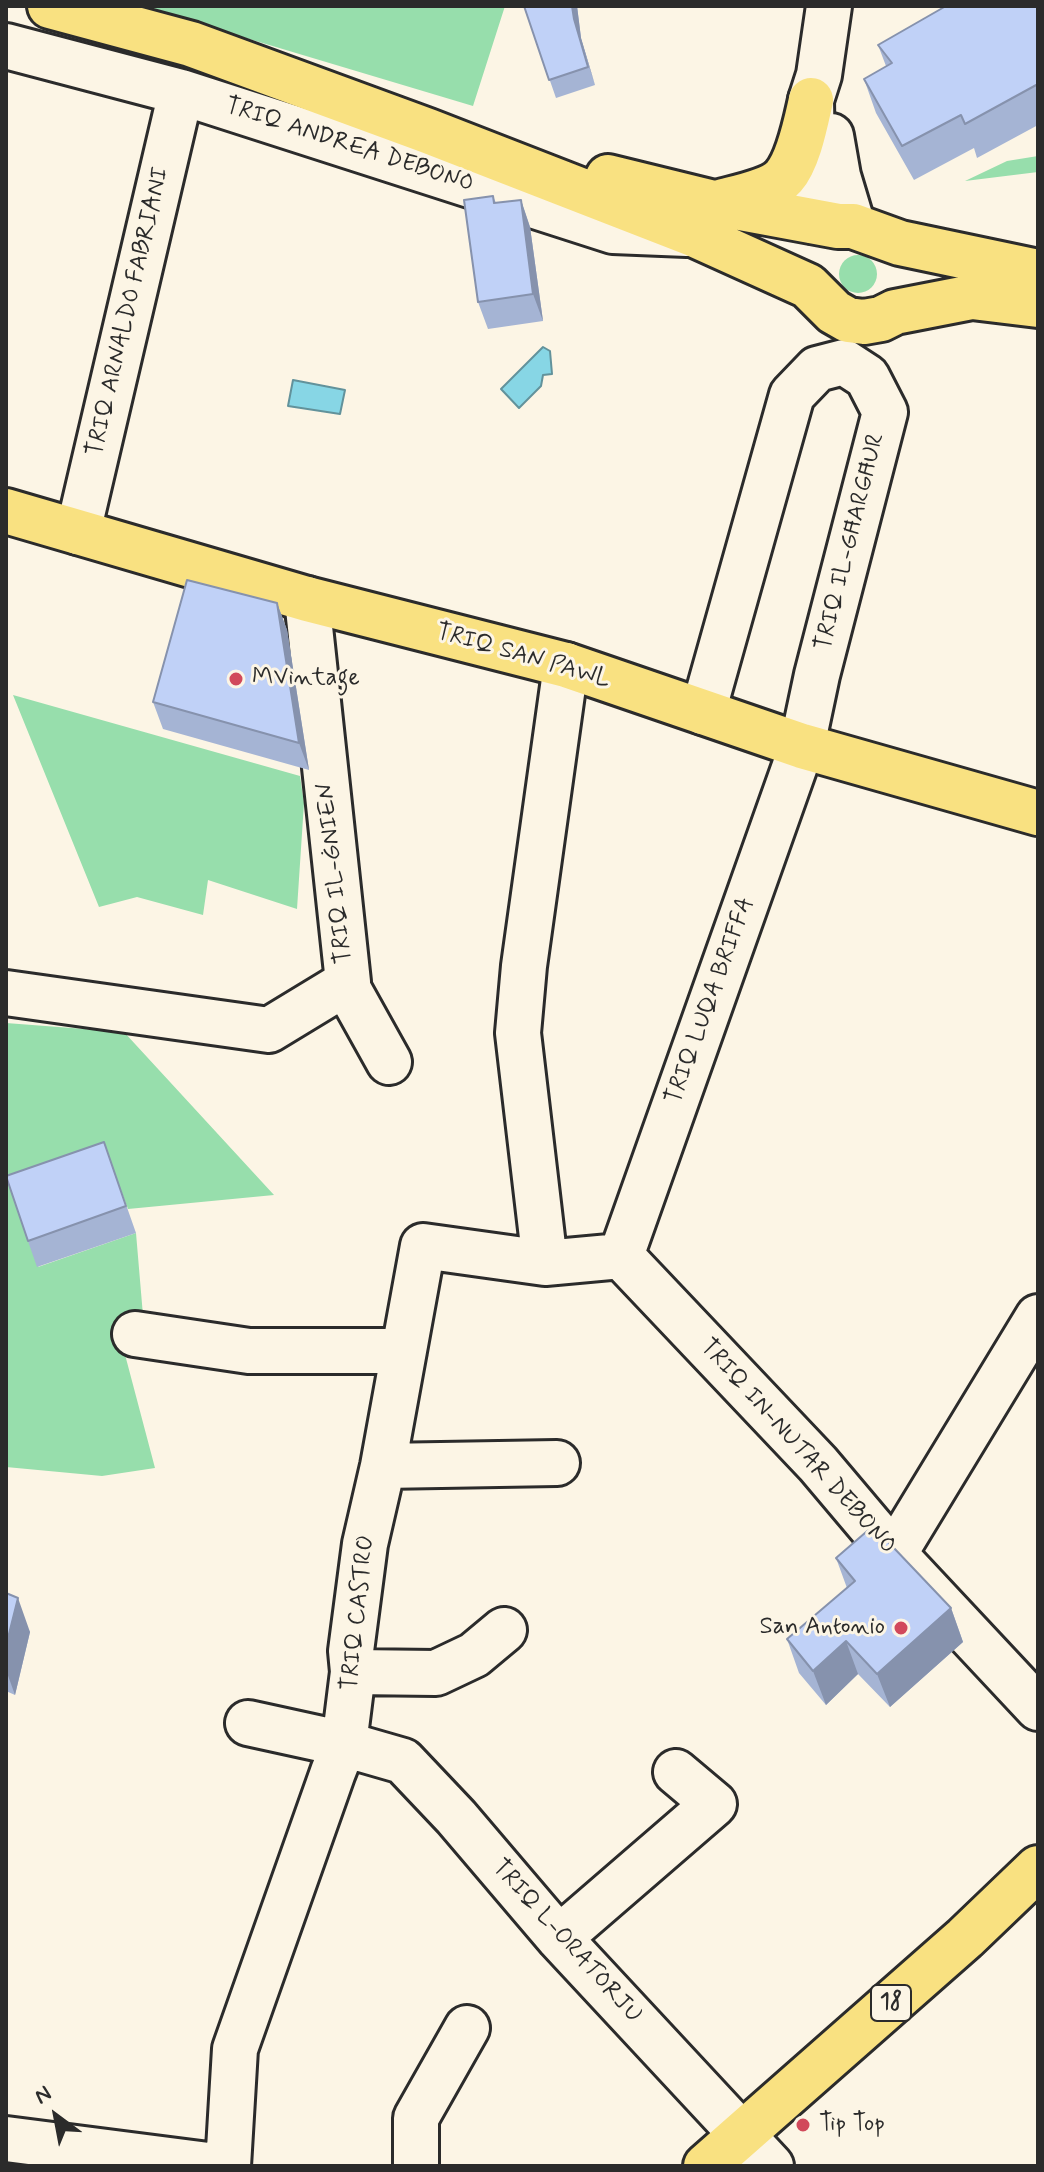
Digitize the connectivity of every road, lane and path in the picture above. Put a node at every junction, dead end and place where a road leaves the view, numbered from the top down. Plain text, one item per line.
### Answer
1 (50, 6) edge
2 (829, 6) edge
3 (6, 46) edge
4 (815, 88) junction
5 (181, 92) junction
6 (704, 219) junction
7 (826, 242) junction
8 (900, 243) junction
9 (1032, 299) edge
10 (895, 312) junction
11 (6, 511) edge
12 (78, 532) junction
13 (307, 599) junction
14 (566, 665) junction
15 (703, 712) junction
16 (802, 746) junction
17 (1038, 813) edge
18 (345, 983) junction
19 (6, 993) edge
20 (389, 1062) dead end
21 (621, 1256) junction
22 (545, 1263) junction
23 (1038, 1317) edge
24 (135, 1334) dead end
25 (404, 1351) junction
26 (557, 1463) dead end
27 (383, 1466) junction
28 (894, 1554) junction
29 (504, 1630) dead end
30 (352, 1661) junction
31 (1038, 1708) edge
32 (248, 1723) dead end
33 (344, 1744) junction
34 (676, 1772) dead end
35 (1038, 1868) edge
36 (559, 1938) junction
37 (467, 2028) dead end
38 (741, 2134) junction
39 (6, 2139) edge
40 (96, 2158) edge
41 (216, 2166) edge
42 (228, 2166) edge
43 (416, 2166) edge
44 (706, 2166) edge
45 (771, 2166) edge

1 - 6 main road, TRIQ ANDREA DEBONO
2 - 4 street
3 - 5 street, TRIQ ANDREA DEBONO
4 - 6 main road
4 - 7 street
5 - 6 street, TRIQ ANDREA DEBONO
5 - 12 street, TRIQ ARNALDO FABRIANI
6 - 7 main road, TRIQ ANDREA DEBONO
6 - 7 main road, TRIQ ANDREA DEBONO
7 - 8 main road
7 - 10 main road
8 - 9 main road
8 - 10 main road
9 - 10 main road
11 - 12 main road, TRIQ SAN PAWL
12 - 13 main road, TRIQ SAN PAWL
13 - 14 main road, TRIQ SAN PAWL
13 - 18 street, TRIQ IL-ĠNIEN
14 - 15 main road, TRIQ SAN PAWL
14 - 22 street
15 - 16 main road, TRIQ SAN PAWL
15 - 16 street, TRIQ IL-GĦARGĦUR
16 - 17 main road, TRIQ SAN PAWL
16 - 21 street, TRIQ LUQA BRIFFA
18 - 19 street, TRIQ IL-ĠNIEN
18 - 20 street
21 - 22 street, TRIQ CASTRO
21 - 28 street, TRIQ IN-NUTAR DEBONO
22 - 25 street, TRIQ CASTRO
23 - 28 street
24 - 25 street
25 - 27 street, TRIQ CASTRO
26 - 27 street
27 - 30 street, TRIQ CASTRO
28 - 31 street, TRIQ IN-NUTAR DEBONO
29 - 30 street
30 - 33 street, TRIQ CASTRO
32 - 33 street, TRIQ L-ORATORJU
33 - 36 street, TRIQ L-ORATORJU
33 - 42 street, TRIQ CASTRO
34 - 36 street
35 - 38 main road, 18
36 - 38 street, TRIQ L-ORATORJU
37 - 43 street
38 - 44 main road, 18
38 - 45 street, TRIQ L-ORATORJU
39 - 40 street
40 - 41 street

